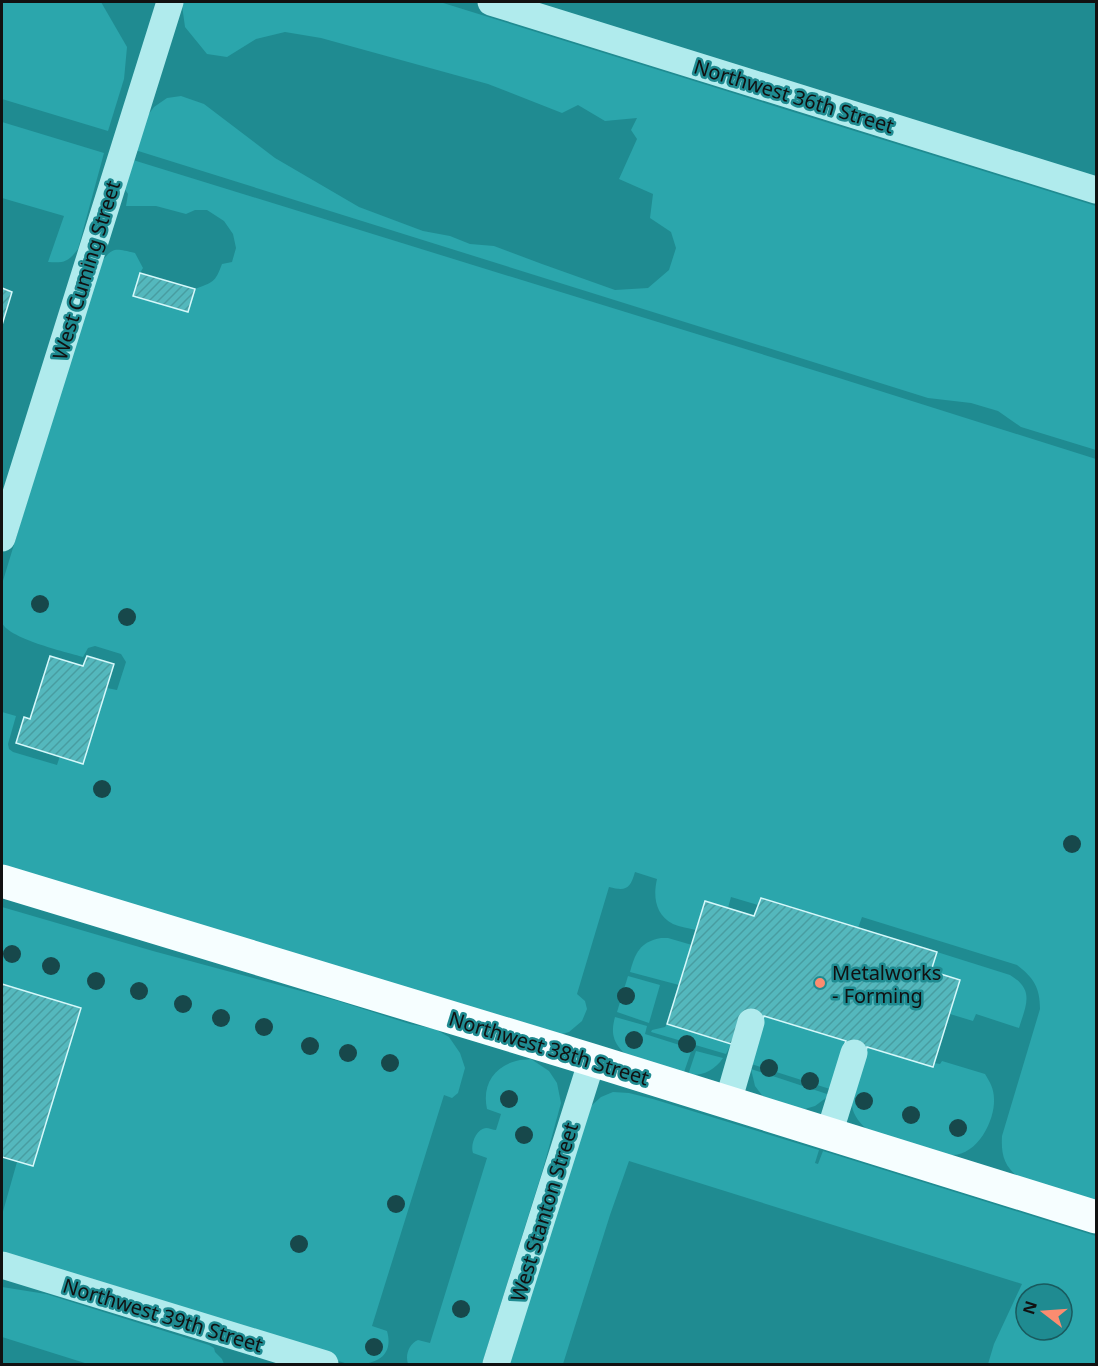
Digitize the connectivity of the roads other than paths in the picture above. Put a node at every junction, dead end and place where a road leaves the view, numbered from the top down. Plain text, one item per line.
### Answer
1 (170, 2) edge
2 (491, 2) edge
3 (1096, 190) edge
4 (2, 538) edge
5 (2, 881) edge
6 (750, 1022) dead end
7 (854, 1053) dead end
8 (592, 1060) junction
9 (728, 1102) junction
10 (829, 1134) junction
11 (1096, 1217) edge
12 (2, 1265) edge
13 (325, 1365) edge
14 (496, 1365) edge

1 - 4 street, West Cuming Street
2 - 3 street, Northwest 36th Street
5 - 8 main road, Northwest 38th Street
6 - 9 street
7 - 10 street
8 - 9 main road, Northwest 38th Street
8 - 14 street, West Stanton Street
9 - 10 main road, Northwest 38th Street
10 - 11 main road, Northwest 38th Street
12 - 13 street, Northwest 39th Street

